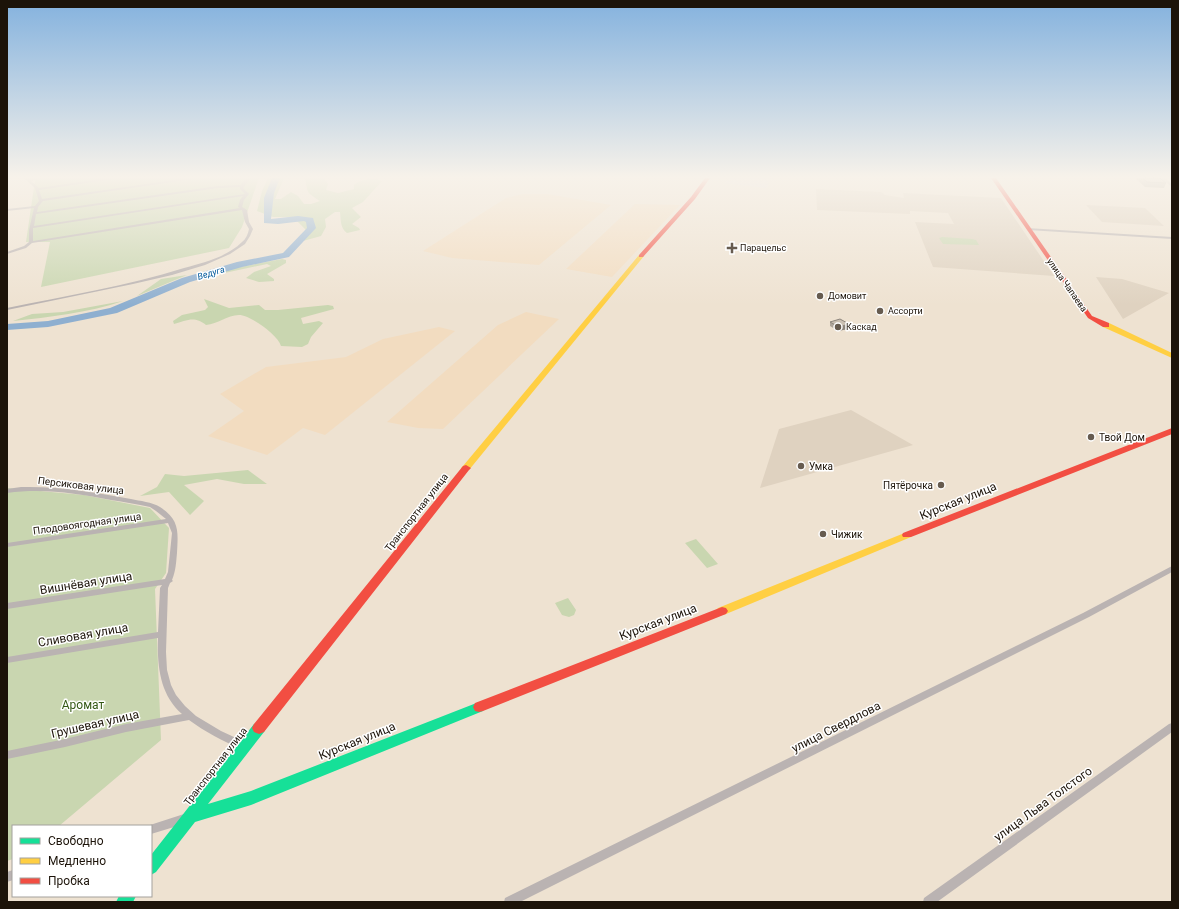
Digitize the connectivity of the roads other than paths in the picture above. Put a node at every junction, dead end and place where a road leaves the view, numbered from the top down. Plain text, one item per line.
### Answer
1 (33, 220) edge
2 (76, 220) edge
3 (165, 220) edge
4 (247, 220) edge
5 (673, 220) edge
6 (1022, 220) edge
7 (32, 227) junction
8 (1028, 229) junction
9 (1172, 238) edge
10 (31, 242) junction
11 (7, 253) edge
12 (7, 309) edge
13 (1172, 356) edge
14 (1172, 431) edge
15 (7, 491) edge
16 (170, 521) junction
17 (7, 545) edge
18 (1172, 569) edge
19 (169, 581) junction
20 (7, 606) edge
21 (163, 634) junction
22 (7, 660) edge
23 (188, 717) junction
24 (1172, 728) edge
25 (244, 746) junction
26 (7, 755) edge
27 (189, 817) junction
28 (152, 829) edge
29 (152, 865) edge
30 (509, 902) edge
31 (928, 902) edge

1 - 7 street
2 - 7 street
3 - 10 street
4 - 12 street
5 - 25 street, Транспортная улица
6 - 8 street, улица Чапаева
7 - 10 street
8 - 9 street
8 - 13 street, улица Чапаева
10 - 11 street
14 - 27 street, Курская улица
15 - 16 street, Персиковая улица
16 - 17 street, Плодовоягодная улица
16 - 19 street
18 - 30 street, улица Свердлова
19 - 20 street, Вишнёвая улица
19 - 21 street
21 - 22 street, Сливовая улица
21 - 23 street
23 - 25 street
23 - 26 street, Грушевая улица
24 - 31 street, улица Льва Толстого
25 - 27 street, Транспортная улица
27 - 28 street, Курская улица
27 - 29 street, Транспортная улица

